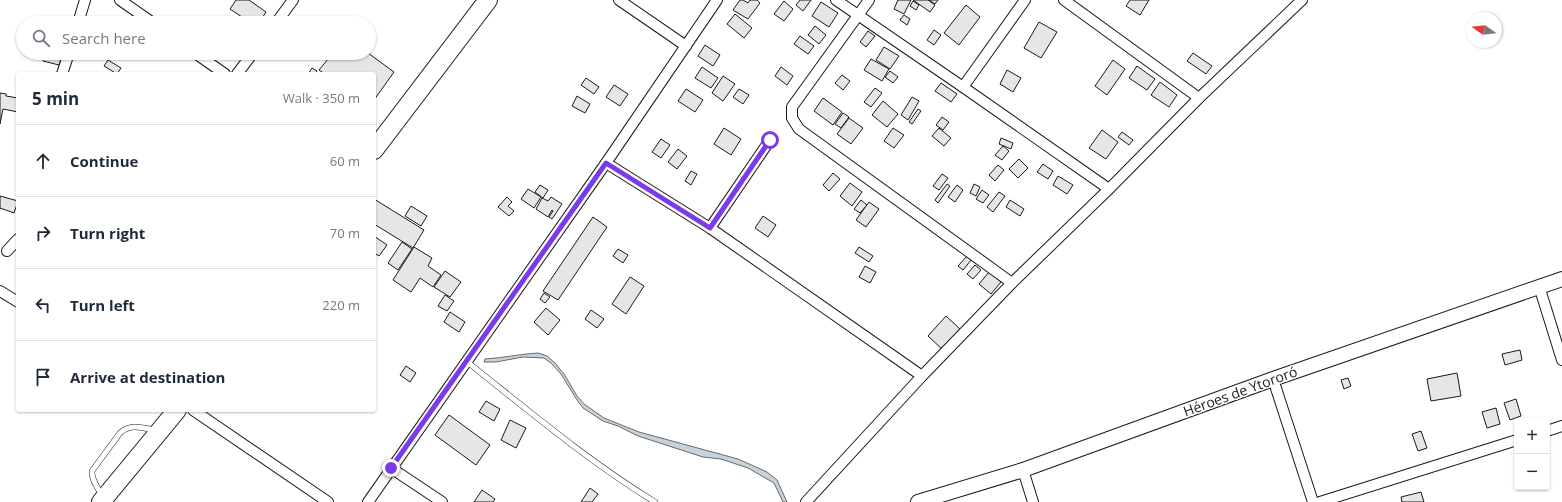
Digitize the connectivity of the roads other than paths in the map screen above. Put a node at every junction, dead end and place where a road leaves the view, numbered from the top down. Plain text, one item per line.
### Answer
1 (85, 0) edge
2 (120, 0) edge
3 (293, 0) edge
4 (488, 0) edge
5 (619, 0) edge
6 (717, 0) edge
7 (836, 0) edge
8 (869, 0) edge
9 (1025, 0) edge
10 (1064, 0) edge
11 (1302, 0) edge
12 (858, 15) junction
13 (80, 16) edge
14 (143, 16) edge
15 (281, 16) edge
16 (686, 46) junction
17 (67, 60) edge
18 (205, 60) edge
19 (248, 60) edge
20 (63, 72) edge
21 (222, 72) edge
22 (239, 72) edge
23 (963, 87) junction
24 (1199, 98) junction
25 (770, 140) dead end
26 (376, 147) edge
27 (606, 163) junction
28 (1109, 189) junction
29 (710, 228) junction
30 (16, 241) edge
31 (6, 251) dead end
32 (1562, 279) edge
33 (1012, 283) junction
34 (1539, 286) junction
35 (0, 291) edge
36 (16, 301) edge
37 (1562, 360) edge
38 (466, 361) junction
39 (922, 376) junction
40 (1273, 379) junction
41 (175, 412) edge
42 (196, 412) edge
43 (1562, 426) edge
44 (1550, 430) edge
45 (160, 431) junction
46 (1514, 441) edge
47 (391, 468) junction
48 (1023, 470) junction
49 (102, 501) edge
50 (328, 502) edge
51 (368, 502) edge
52 (442, 502) edge
53 (655, 502) edge
54 (806, 502) edge
55 (918, 502) edge
56 (1033, 502) edge
57 (1313, 502) edge
58 (1320, 502) edge

1 - 13 street
2 - 14 street
3 - 15 street
4 - 26 highway
5 - 16 street
6 - 16 street
7 - 12 street
8 - 12 street
9 - 23 street
10 - 24 street
11 - 24 street
12 - 23 street
12 - 33 street
16 - 27 street
17 - 20 street
18 - 21 street
19 - 22 street
23 - 28 street
24 - 28 street
25 - 29 street
27 - 29 street
27 - 38 street
28 - 33 street
29 - 39 street
30 - 31 street
32 - 34 main road, Héroes de Ytororó
33 - 39 street
34 - 37 street
34 - 40 main road, Héroes de Ytororó
35 - 36 street
38 - 47 street
38 - 53 lane
39 - 54 street
40 - 48 main road, Héroes de Ytororó
40 - 57 street
41 - 45 highway
42 - 50 street
43 - 44 street
45 - 49 highway
45 - 49 lane
46 - 58 street
47 - 51 street
47 - 52 street
48 - 55 main road, Héroes de Ytororó
48 - 56 street

